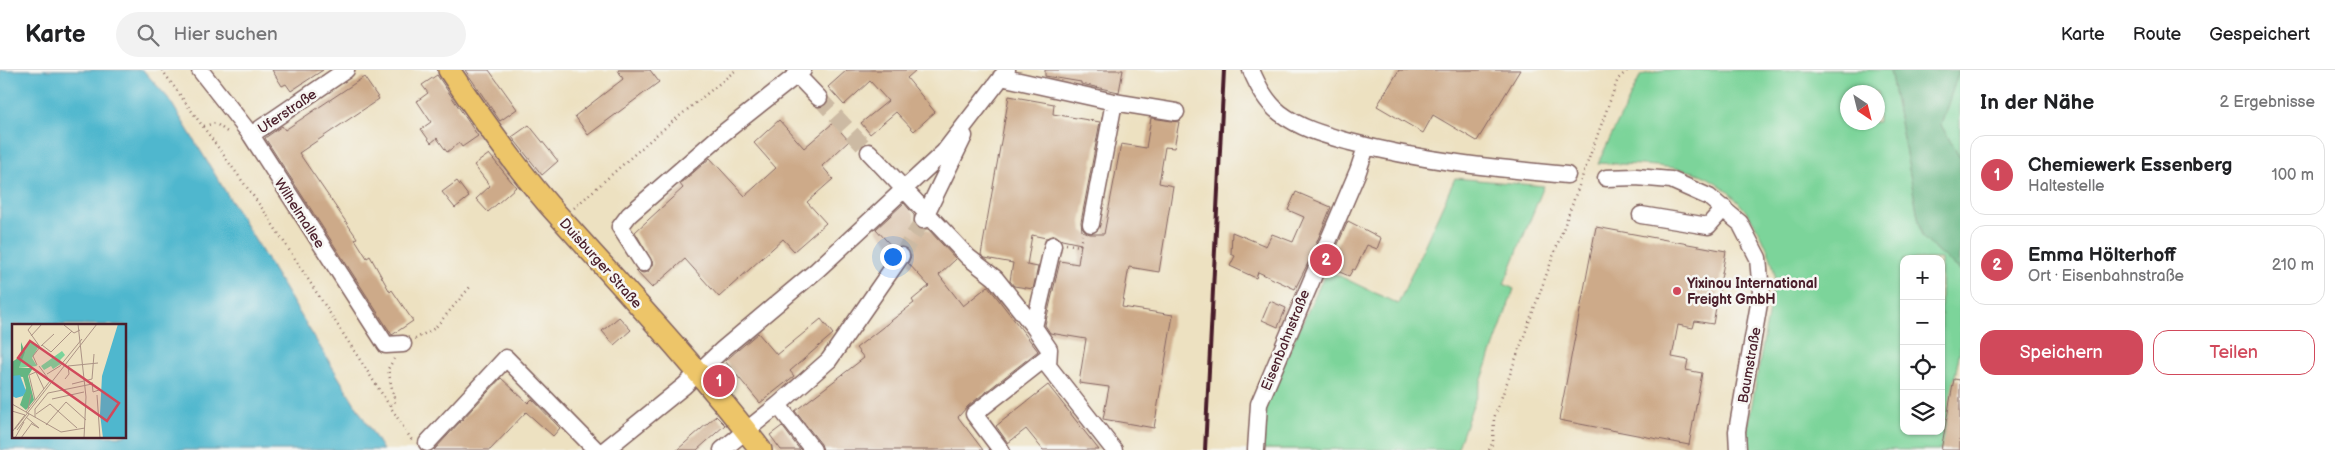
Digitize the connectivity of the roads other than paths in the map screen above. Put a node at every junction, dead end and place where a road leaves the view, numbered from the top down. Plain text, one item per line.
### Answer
1 (200, 70) edge
2 (346, 70) edge
3 (449, 70) edge
4 (1251, 70) edge
5 (800, 72) edge
6 (1004, 74) edge
7 (819, 98) tunnel mouth
8 (1114, 102) junction
9 (978, 108) junction
10 (1176, 112) dead end
11 (252, 135) junction
12 (1366, 146) junction
13 (869, 152) tunnel mouth
14 (1567, 175) dead end
15 (1606, 178) dead end
16 (904, 189) junction
17 (1724, 208) junction
18 (1641, 215) dead end
19 (925, 216) junction
20 (1091, 224) road end
21 (1053, 245) road end
22 (901, 256) tunnel mouth
23 (643, 263) dead end
24 (1034, 327) junction
25 (403, 344) road end
26 (1048, 356) junction
27 (697, 373) junction
28 (778, 405) junction
29 (747, 431) junction
30 (422, 446) edge
31 (596, 450) edge
32 (605, 450) edge
33 (722, 450) edge
34 (761, 450) edge
35 (813, 450) edge
36 (1002, 450) edge
37 (1114, 450) edge
38 (1256, 450) edge
39 (1738, 450) edge

1 - 11 street, Wilhelmallee
2 - 11 street, Uferstraße
3 - 27 main road, Duisburger Straße
4 - 12 street
5 - 7 street
5 - 23 street
6 - 8 street
6 - 9 street
8 - 10 street
8 - 20 street
9 - 16 street
9 - 19 street
11 - 25 street, Wilhelmallee
12 - 14 street
12 - 38 street, Eisenbahnstraße
13 - 16 street
15 - 17 street, Baumstraße
16 - 19 street
16 - 27 street
17 - 18 street
17 - 39 street, Baumstraße
19 - 24 street
21 - 24 street
22 - 28 street
24 - 26 street
26 - 36 street
26 - 37 street
27 - 29 main road, Duisburger Straße
27 - 32 street
28 - 29 street
28 - 35 street
29 - 33 street
29 - 34 main road, Duisburger Straße
30 - 31 street

